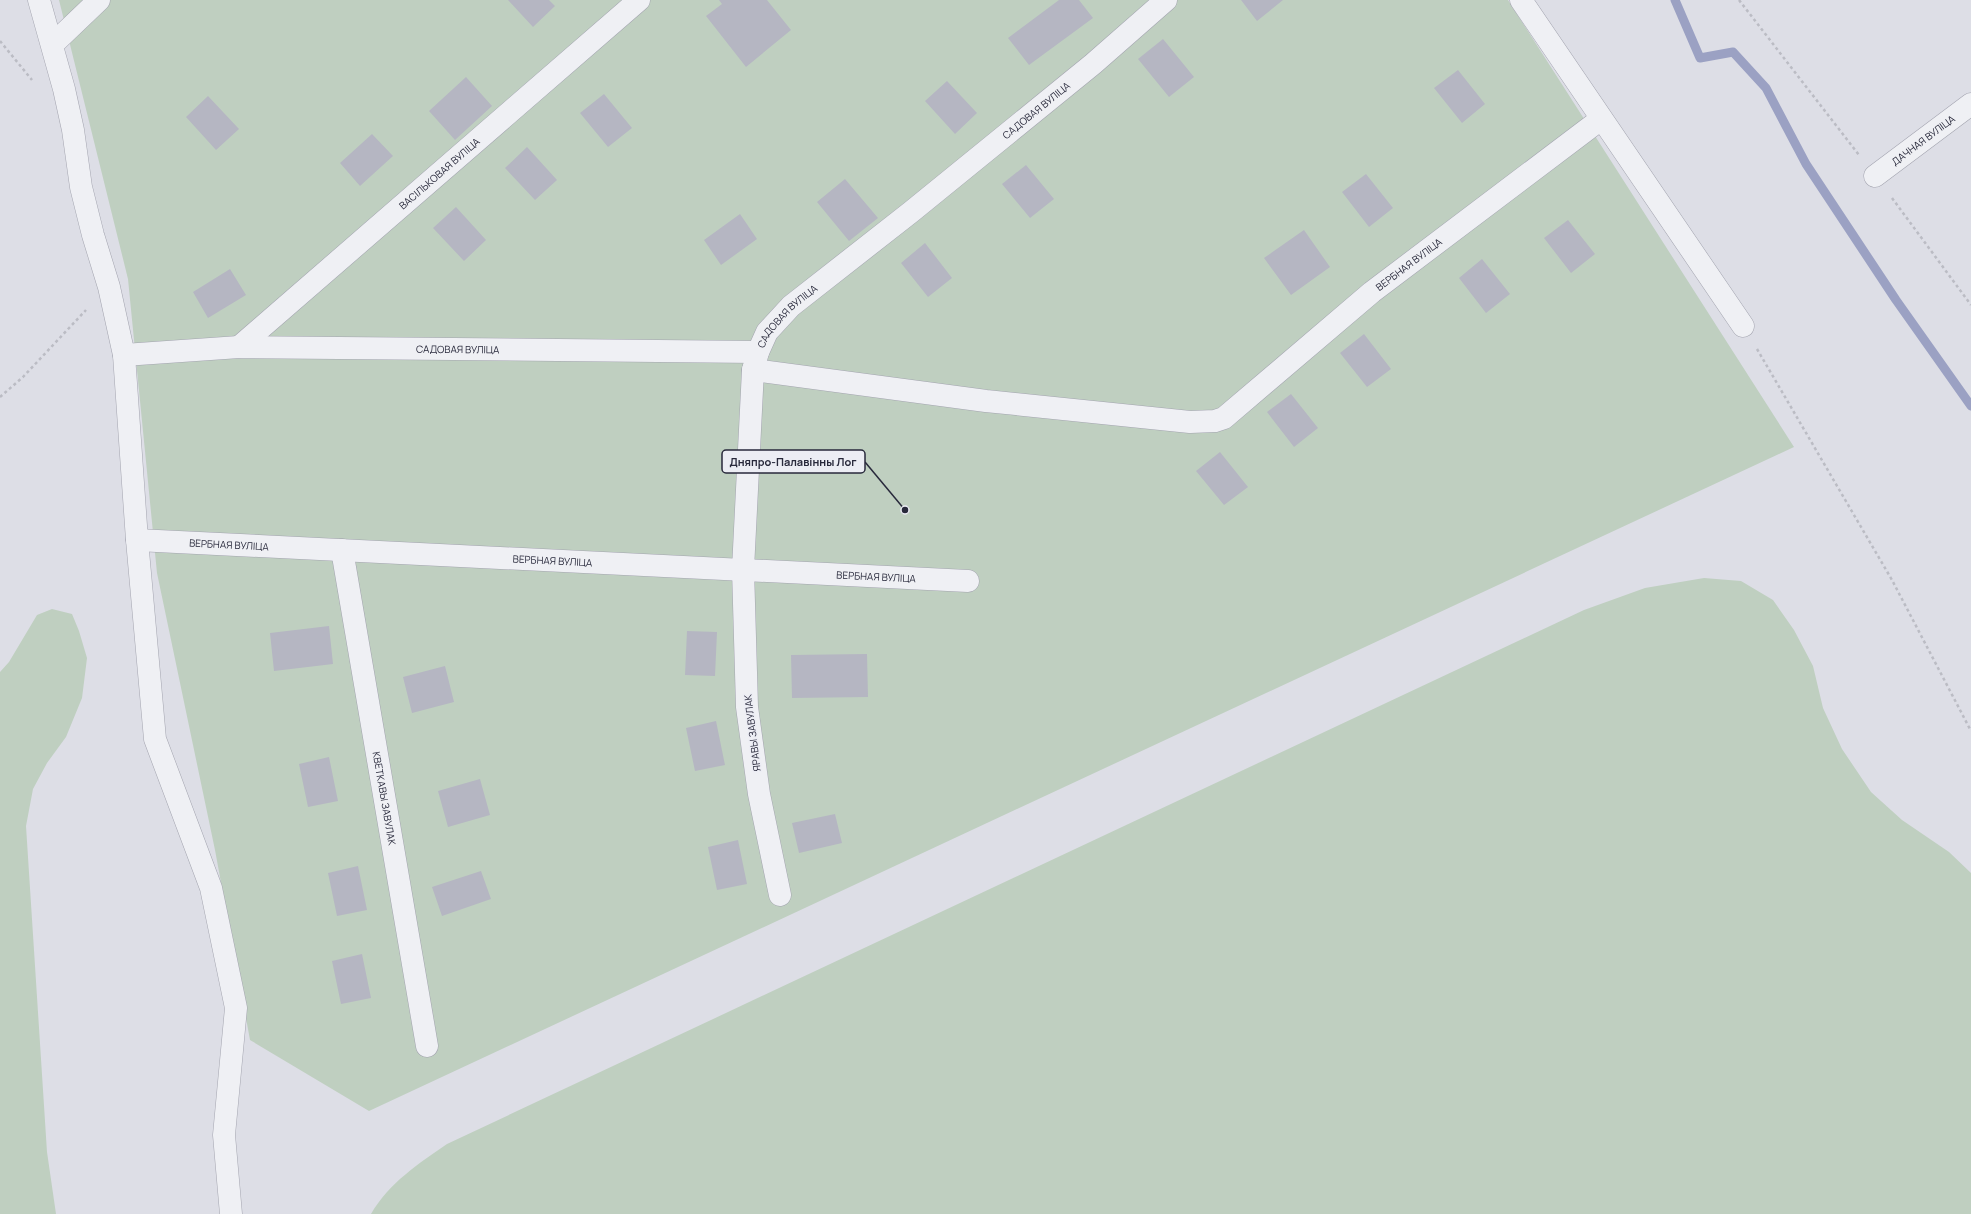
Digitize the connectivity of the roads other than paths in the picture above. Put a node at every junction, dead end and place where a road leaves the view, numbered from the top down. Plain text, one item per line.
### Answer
1 (39, 0) edge
2 (99, 0) edge
3 (639, 0) edge
4 (1166, 0) edge
5 (1520, 0) edge
6 (53, 44) junction
7 (1971, 104) edge
8 (1600, 119) junction
9 (1875, 176) road end
10 (1744, 326) road end
11 (239, 347) junction
12 (124, 355) junction
13 (756, 361) junction
14 (137, 540) junction
15 (342, 550) junction
16 (743, 569) junction
17 (968, 581) dead end
18 (780, 895) dead end
19 (427, 1046) dead end
20 (231, 1214) edge

1 - 6 street
2 - 6 street
3 - 11 street, ВАСІЛЬКОВАЯ ВУЛІЦА
4 - 13 street, САДОВАЯ ВУЛІЦА
5 - 8 street
6 - 12 street
7 - 9 street, ДАЧНАЯ ВУЛІЦА
8 - 10 street
8 - 13 street, ВЕРБНАЯ ВУЛІЦА
11 - 12 street, САДОВАЯ ВУЛІЦА
11 - 13 street, САДОВАЯ ВУЛІЦА
12 - 14 street
13 - 16 street, ЯРАВЫ ЗАВУЛАК
14 - 15 street, ВЕРБНАЯ ВУЛІЦА
14 - 20 street
15 - 16 street, ВЕРБНАЯ ВУЛІЦА
15 - 19 street, КВЕТКАВЫ ЗАВУЛАК
16 - 17 street, ВЕРБНАЯ ВУЛІЦА
16 - 18 street, ЯРАВЫ ЗАВУЛАК

